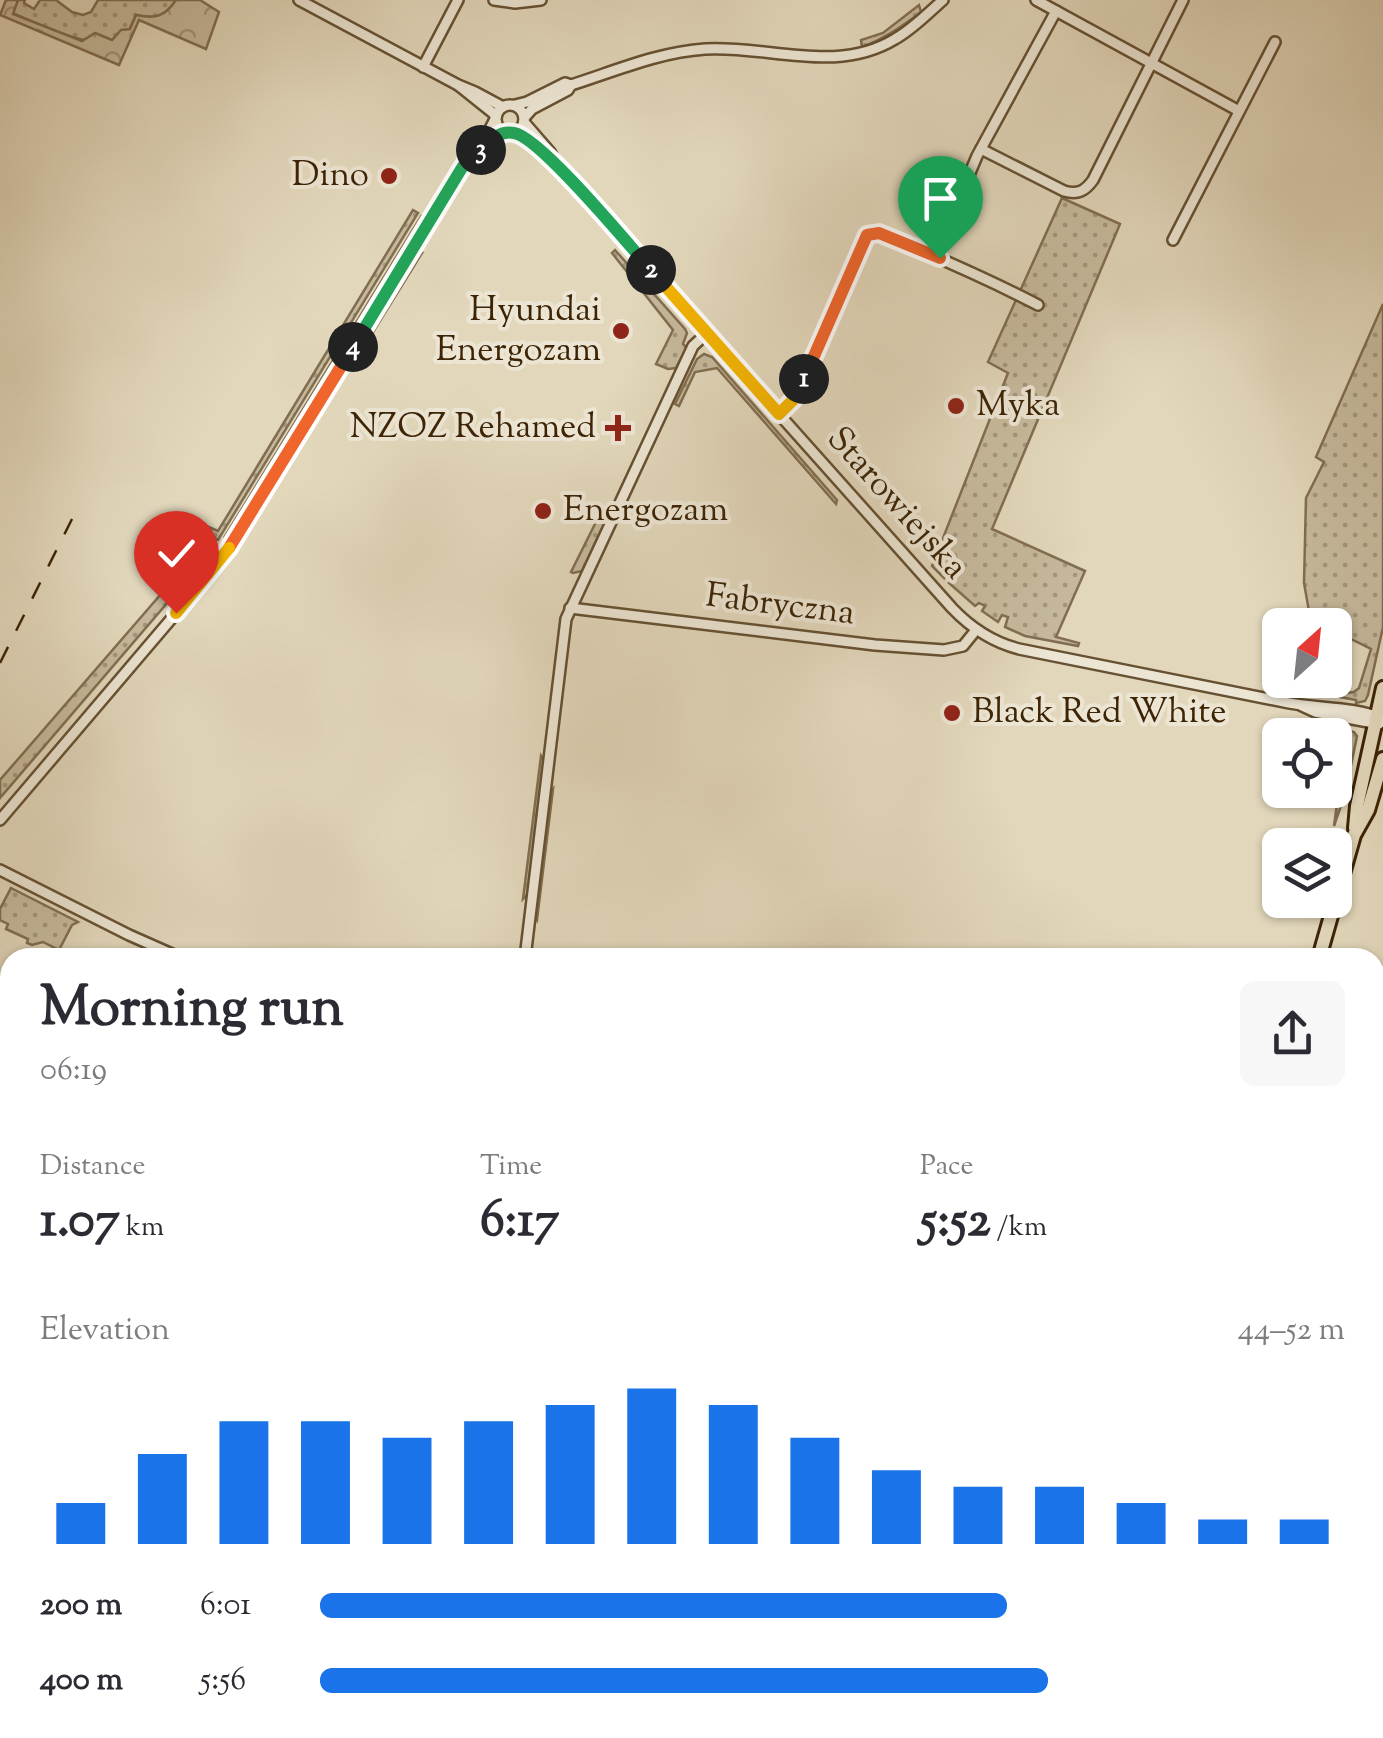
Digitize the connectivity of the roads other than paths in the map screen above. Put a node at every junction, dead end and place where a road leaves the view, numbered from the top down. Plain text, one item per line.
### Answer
1 (299, 0) edge
2 (458, 0) edge
3 (494, 0) edge
4 (541, 0) edge
5 (943, 0) edge
6 (1036, 0) edge
7 (1183, 0) edge
8 (922, 1) edge
9 (931, 10) junction
10 (1056, 11) junction
11 (1275, 42) dead end
12 (1151, 62) junction
13 (423, 67) junction
14 (570, 85) junction
15 (458, 86) junction
16 (515, 106) junction
17 (503, 107) junction
18 (1239, 111) junction
19 (496, 117) junction
20 (524, 120) junction
21 (510, 132) junction
22 (981, 149) junction
23 (467, 160) junction
24 (556, 164) junction
25 (1173, 240) dead end
26 (935, 256) junction
27 (1038, 305) dead end
28 (707, 332) junction
29 (779, 414) junction
30 (570, 608) junction
31 (976, 630) junction
32 (1383, 688) edge
33 (1380, 721) edge
34 (1383, 758) edge
35 (0, 820) edge
36 (1354, 835) junction
37 (0, 870) edge
38 (158, 948) edge
39 (526, 948) edge
40 (1323, 948) edge

1 - 13 street
2 - 13 street
3 - 4 street
5 - 9 street
6 - 10 street
7 - 12 street
8 - 9 street
9 - 14 street
10 - 12 street
10 - 22 street
11 - 18 street
12 - 18 street
12 - 22 street
13 - 15 street
14 - 16 street
14 - 20 street
15 - 17 street
15 - 19 street
16 - 17 street
16 - 20 street
17 - 19 street
18 - 25 street
19 - 21 street
19 - 23 street
20 - 21 street
20 - 24 street, Starowiejska
21 - 23 street
21 - 24 street, Starowiejska
22 - 26 street
23 - 35 street
24 - 28 street, Starowiejska
26 - 27 street
26 - 29 street
28 - 29 street, Starowiejska
28 - 30 street
29 - 31 street, Starowiejska
30 - 31 street, Fabryczna
30 - 39 street
31 - 33 street, Starowiejska
32 - 33 highway
33 - 36 highway
34 - 36 highway
36 - 40 highway
37 - 38 street

